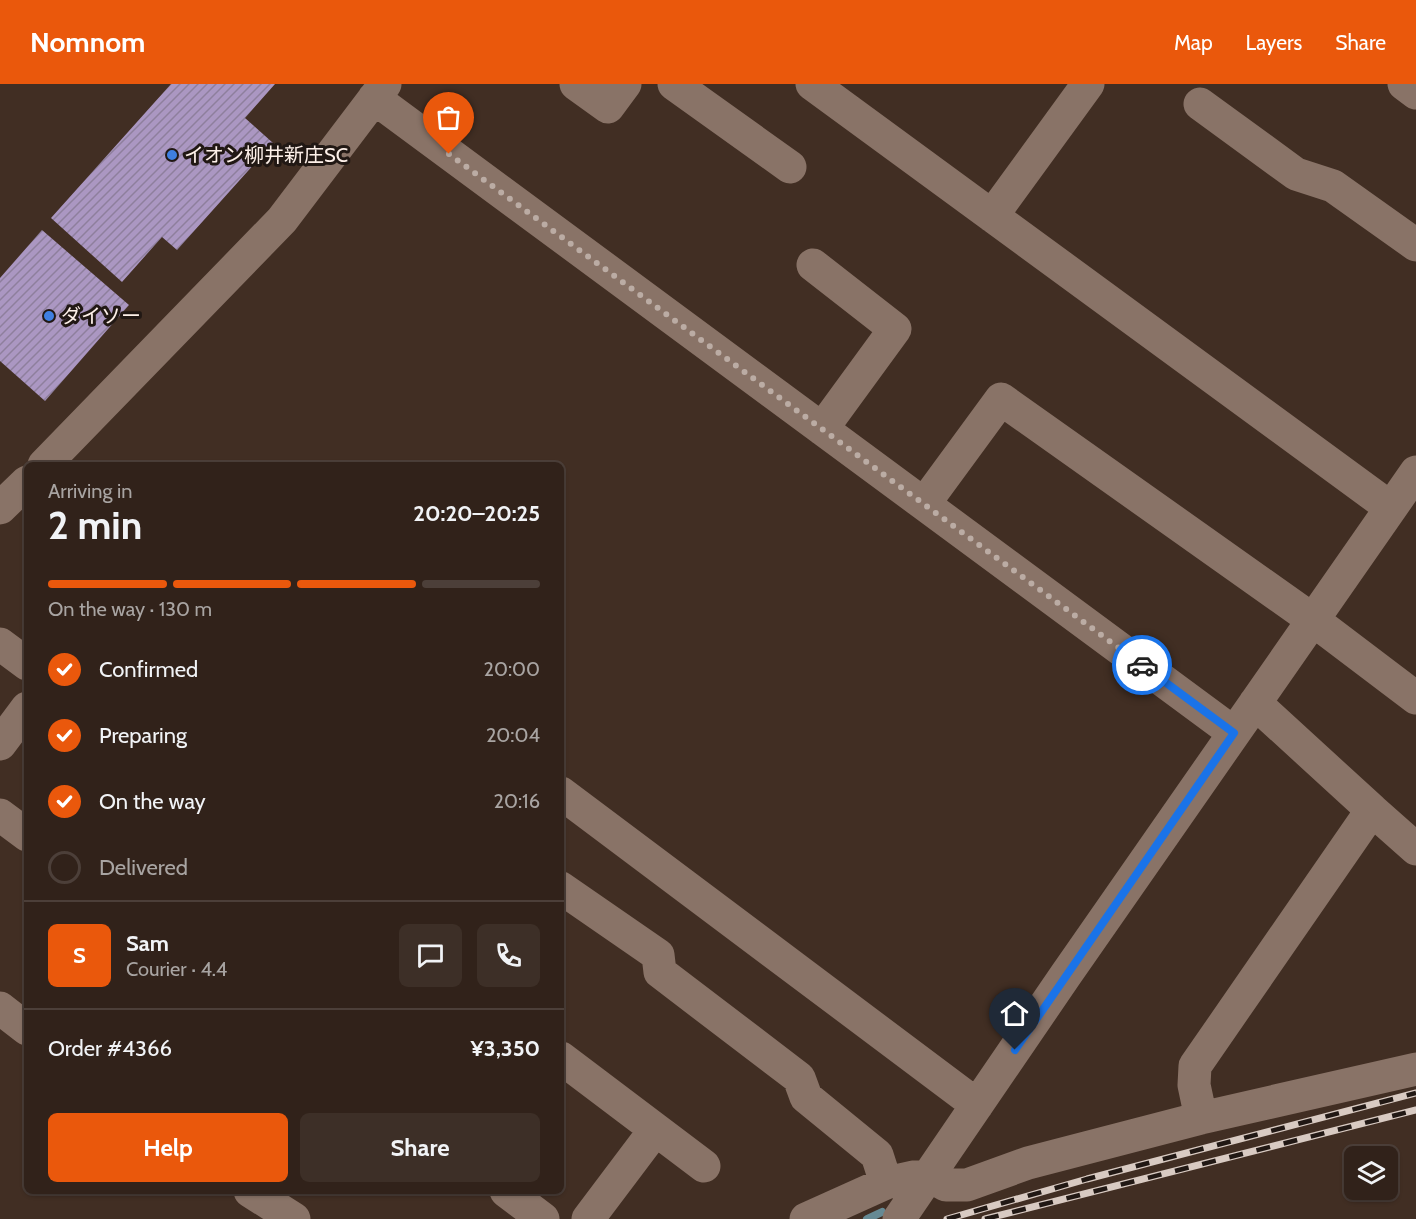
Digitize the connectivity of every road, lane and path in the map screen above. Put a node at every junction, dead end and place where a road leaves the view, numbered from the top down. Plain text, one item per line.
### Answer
1 (576, 84) edge
2 (626, 84) edge
3 (674, 84) edge
4 (812, 84) edge
5 (1088, 84) edge
6 (1404, 84) edge
7 (380, 91) edge
8 (1416, 93) edge
9 (1200, 104) dead end
10 (790, 167) dead end
11 (992, 216) junction
12 (1416, 246) edge
13 (813, 265) dead end
14 (822, 429) junction
15 (47, 462) edge
16 (1416, 472) edge
17 (24, 485) edge
18 (924, 504) junction
19 (0, 508) edge
20 (1391, 508) junction
21 (1313, 620) junction
22 (0, 644) edge
23 (24, 661) edge
24 (1416, 698) edge
25 (1254, 703) junction
26 (24, 712) edge
27 (1234, 733) junction
28 (0, 744) edge
29 (564, 795) edge
30 (1372, 810) junction
31 (0, 815) edge
32 (24, 833) edge
33 (1416, 849) edge
34 (564, 890) edge
35 (0, 1008) edge
36 (24, 1027) edge
37 (564, 1060) edge
38 (1416, 1069) edge
39 (977, 1105) junction
40 (1201, 1118) junction
41 (655, 1130) junction
42 (704, 1166) dead end
43 (930, 1176) junction
44 (886, 1183) junction
45 (255, 1194) edge
46 (510, 1194) edge
47 (294, 1219) edge
48 (543, 1219) edge
49 (588, 1219) edge
50 (806, 1219) edge
51 (900, 1219) edge

1 - 2 street
3 - 10 street
4 - 11 street
5 - 11 street
6 - 8 street
7 - 14 street
7 - 15 street
9 - 12 street
11 - 20 street
13 - 14 street
14 - 18 street
16 - 20 street
17 - 19 street
18 - 21 street
18 - 27 street
20 - 21 street
21 - 24 street
21 - 25 street
22 - 23 street
25 - 27 street
25 - 30 street
26 - 28 street
27 - 39 street
29 - 39 street
30 - 33 street
30 - 40 street
31 - 32 street
34 - 44 street
35 - 36 street
37 - 41 street
38 - 40 street
39 - 43 street
40 - 43 street
41 - 42 street
41 - 49 street
43 - 44 street
43 - 51 street
44 - 50 street
45 - 47 street
46 - 48 street

